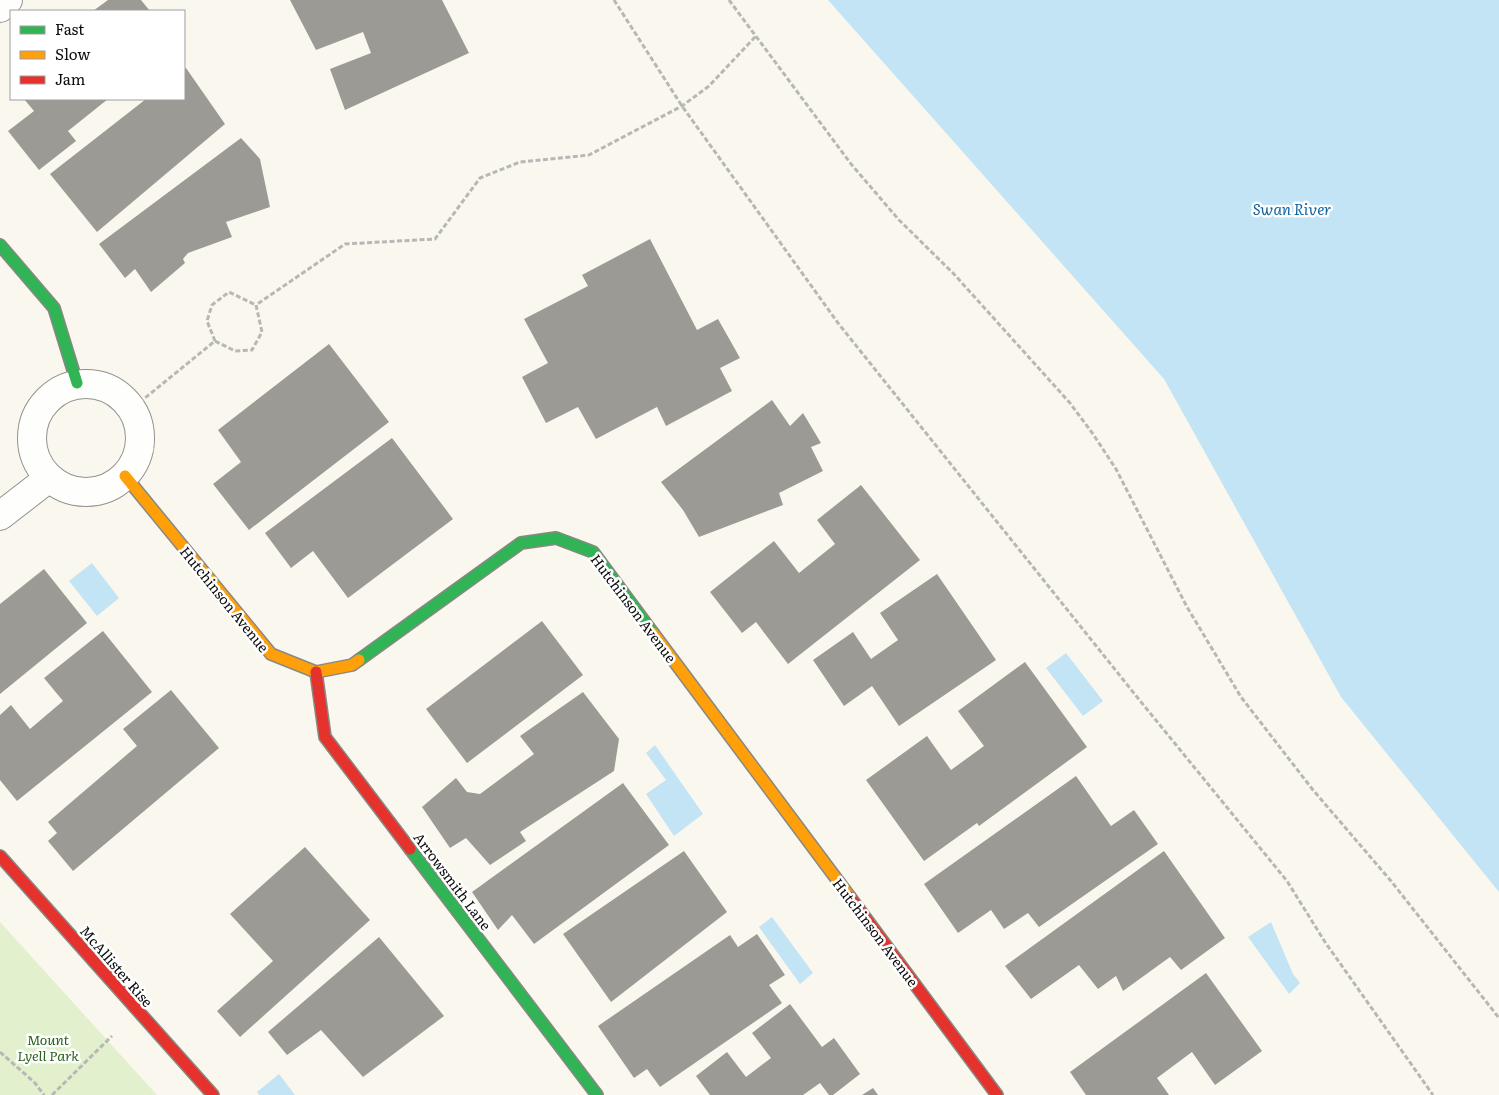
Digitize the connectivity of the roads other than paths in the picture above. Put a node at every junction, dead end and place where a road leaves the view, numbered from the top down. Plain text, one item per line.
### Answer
1 (8, 0) edge
2 (0, 8) edge
3 (0, 245) edge
4 (77, 383) junction
5 (125, 476) junction
6 (49, 478) junction
7 (0, 516) edge
8 (316, 672) junction
9 (0, 856) edge
10 (213, 1095) edge
11 (597, 1095) edge
12 (997, 1095) edge

1 - 2 street
3 - 4 street
4 - 5 street
4 - 6 street
5 - 6 street
5 - 8 street, Hutchinson Avenue
6 - 7 street
8 - 11 street, Arrowsmith Lane
8 - 12 street, Hutchinson Avenue
9 - 10 street, McAllister Rise

